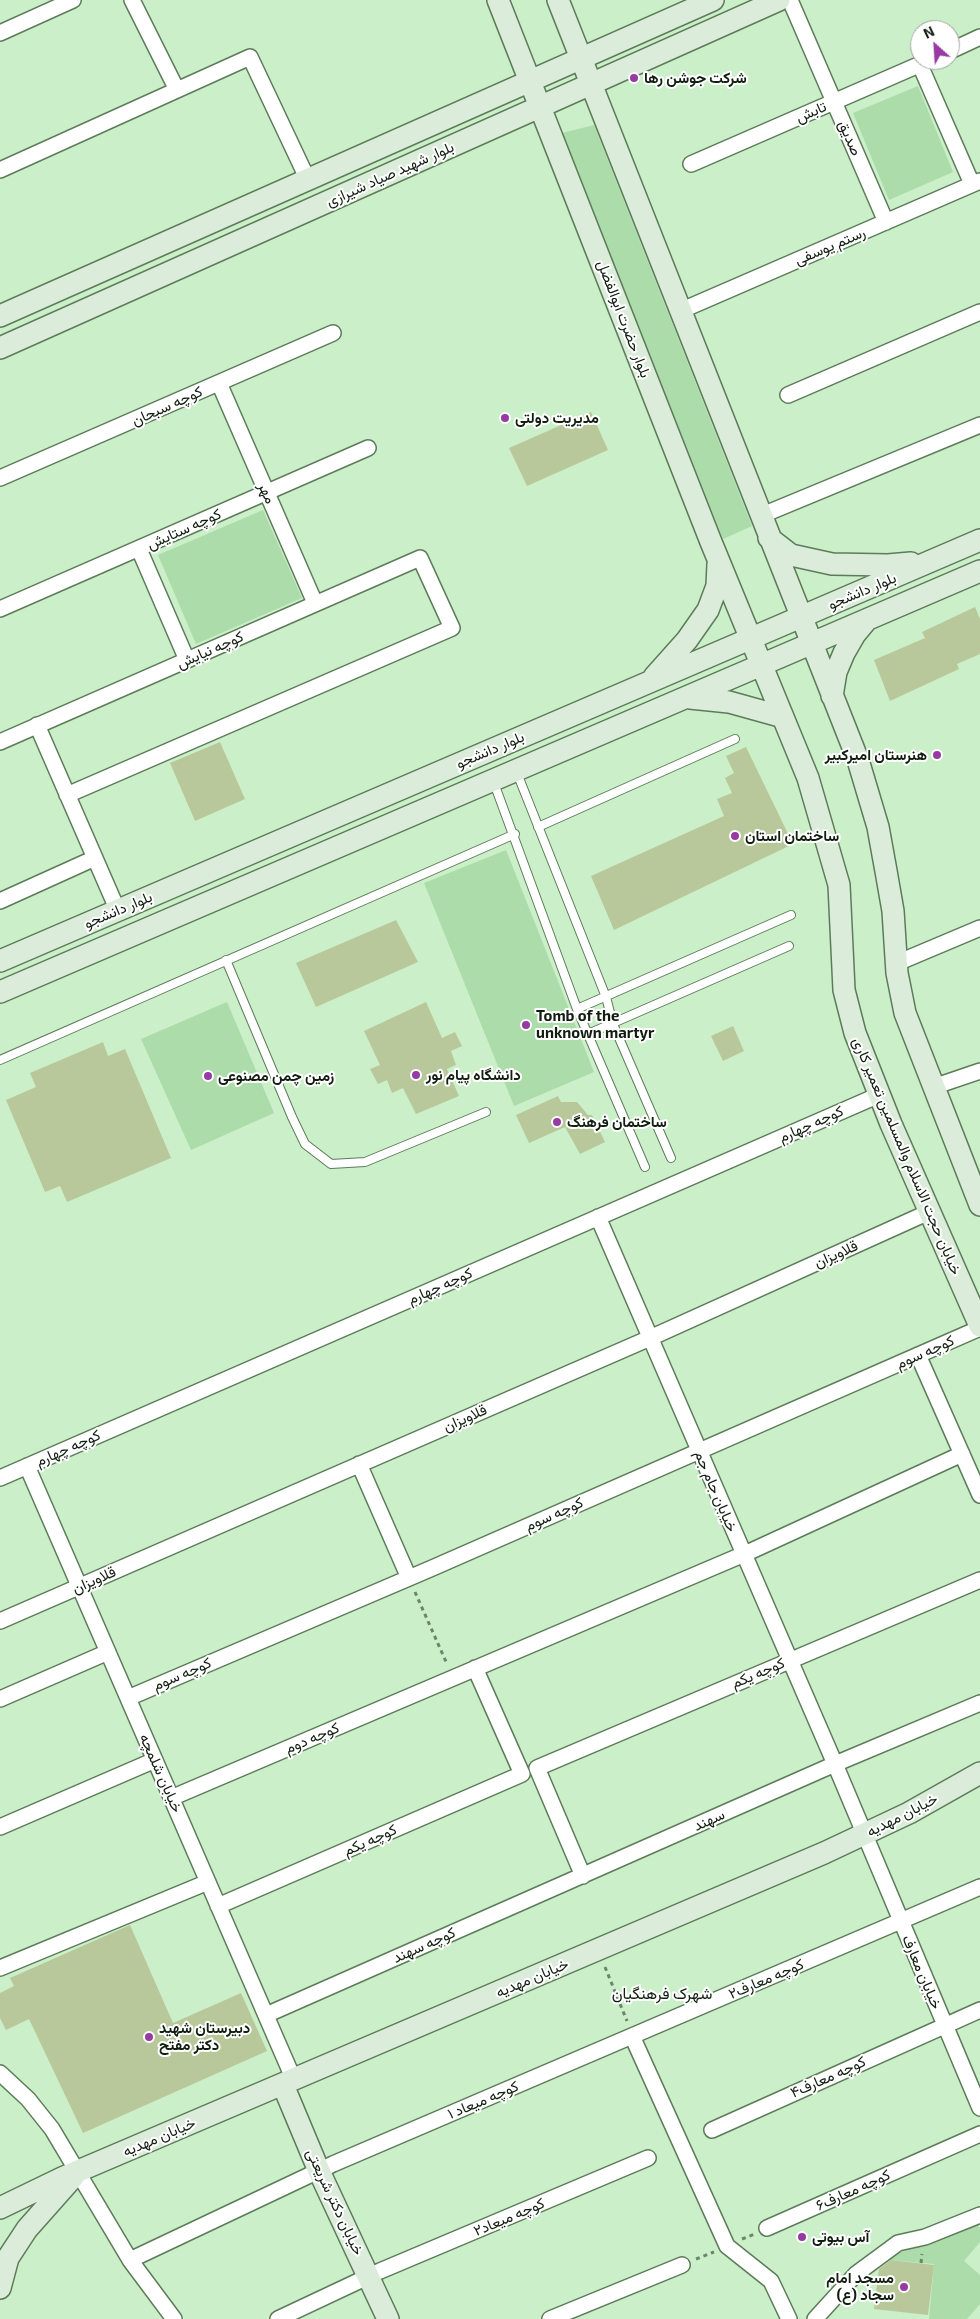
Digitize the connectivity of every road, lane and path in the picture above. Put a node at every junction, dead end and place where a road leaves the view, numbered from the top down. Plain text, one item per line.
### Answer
1 (73, 0) edge
2 (132, 0) edge
3 (498, 0) edge
4 (558, 0) edge
5 (713, 0) edge
6 (779, 0) edge
7 (790, 0) edge
8 (0, 33) edge
9 (980, 37) edge
10 (960, 46) edge
11 (581, 59) junction
12 (910, 69) edge
13 (928, 70) edge
14 (530, 81) junction
15 (591, 84) junction
16 (177, 90) junction
17 (834, 102) junction
18 (540, 107) junction
19 (691, 164) dead end
20 (0, 170) edge
21 (308, 180) junction
22 (976, 182) edge
23 (886, 222) junction
24 (680, 311) junction
25 (980, 312) edge
26 (0, 316) edge
27 (333, 333) dead end
28 (0, 348) edge
29 (219, 383) junction
30 (788, 395) dead end
31 (980, 426) edge
32 (368, 448) dead end
33 (0, 478) edge
34 (267, 492) junction
35 (760, 516) junction
36 (769, 538) junction
37 (980, 540) edge
38 (138, 549) junction
39 (718, 558) junction
40 (931, 561) junction
41 (980, 571) edge
42 (315, 604) junction
43 (0, 609) edge
44 (800, 617) junction
45 (866, 620) junction
46 (750, 638) junction
47 (811, 644) junction
48 (187, 660) junction
49 (762, 665) junction
50 (650, 682) junction
51 (832, 696) junction
52 (685, 698) junction
53 (783, 718) junction
54 (37, 725) junction
55 (735, 739) dead end
56 (0, 742) edge
57 (516, 771) junction
58 (493, 781) junction
59 (67, 795) junction
60 (538, 827) junction
61 (515, 834) junction
62 (95, 858) junction
63 (0, 901) edge
64 (118, 910) junction
65 (792, 915) dead end
66 (980, 928) edge
67 (788, 946) dead end
68 (226, 960) junction
69 (0, 961) edge
70 (897, 963) junction
71 (0, 992) edge
72 (606, 996) junction
73 (578, 1009) junction
74 (613, 1024) junction
75 (588, 1034) junction
76 (0, 1060) edge
77 (980, 1071) edge
78 (933, 1087) junction
79 (879, 1095) junction
80 (486, 1112) dead end
81 (671, 1158) dead end
82 (645, 1167) dead end
83 (978, 1196) edge
84 (929, 1212) junction
85 (598, 1217) junction
86 (980, 1327) edge
87 (650, 1338) junction
88 (918, 1355) junction
89 (699, 1451) junction
90 (962, 1454) junction
91 (359, 1464) junction
92 (27, 1466) junction
93 (0, 1478) edge
94 (980, 1495) edge
95 (746, 1553) junction
96 (409, 1578) junction
97 (980, 1580) edge
98 (79, 1586) junction
99 (0, 1621) edge
100 (108, 1652) junction
101 (789, 1659) junction
102 (475, 1668) junction
103 (452, 1678) junction
104 (128, 1698) junction
105 (0, 1699) edge
106 (980, 1703) edge
107 (155, 1760) junction
108 (835, 1764) junction
109 (980, 1773) edge
110 (171, 1798) junction
111 (0, 1827) edge
112 (864, 1835) junction
113 (583, 1876) junction
114 (208, 1882) junction
115 (980, 1887) edge
116 (218, 1906) junction
117 (900, 1922) junction
118 (598, 1950) junction
119 (0, 1968) edge
120 (980, 2010) edge
121 (266, 2014) junction
122 (945, 2025) junction
123 (632, 2036) junction
124 (0, 2073) edge
125 (288, 2083) junction
126 (980, 2108) edge
127 (712, 2130) dead end
128 (980, 2134) edge
129 (648, 2158) dead end
130 (326, 2168) junction
131 (78, 2172) junction
132 (0, 2208) edge
133 (980, 2215) edge
134 (767, 2228) joint
135 (727, 2246) junction
136 (130, 2260) junction
137 (682, 2265) joint
138 (370, 2277) junction
139 (0, 2288) edge
140 (174, 2319) edge
141 (278, 2319) edge
142 (388, 2319) edge
143 (550, 2319) edge
144 (789, 2319) edge
145 (814, 2319) edge

1 - 8 street
2 - 16 street
3 - 14 main road, بلوار حضرت ابوالفضل
4 - 11 main road
5 - 11 main road, بلوار شهید صیاد شیرازی
6 - 15 main road, بلوار شهید صیاد شیرازی
7 - 17 street, صدیق
9 - 10 street
11 - 14 main road, بلوار شهید صیاد شیرازی
11 - 15 main road
12 - 17 street, تابش
13 - 22 street
14 - 18 main road, بلوار حضرت ابوالفضل
14 - 21 main road, بلوار شهید صیاد شیرازی
15 - 18 main road, بلوار شهید صیاد شیرازی
15 - 24 main road
16 - 20 street
16 - 21 street
17 - 19 street, تابش
17 - 23 street, صدیق
18 - 28 main road, بلوار شهید صیاد شیرازی
18 - 39 main road, بلوار حضرت ابوالفضل
21 - 26 main road, بلوار شهید صیاد شیرازی
22 - 23 street, رستم یوسفی
23 - 24 street, رستم یوسفی
24 - 35 main road
25 - 30 street
27 - 29 street, کوچه سبحان
29 - 33 street, کوچه سبحان
29 - 34 street, مهر
31 - 35 street
32 - 34 street, کوچه ستایش
34 - 38 street, کوچه ستایش
34 - 42 street, مهر
35 - 36 main road
36 - 40 main road
36 - 44 main road
37 - 40 main road, بلوار دانشجو
38 - 43 street, کوچه ستایش
38 - 48 street
39 - 46 main road, بلوار حضرت ابوالفضل
39 - 50 main road
40 - 44 main road, بلوار دانشجو
41 - 45 main road, بلوار دانشجو
42 - 48 street, كوچه نيايش
42 - 59 street, كوچه نيايش
44 - 46 main road, بلوار دانشجو
44 - 47 main road
45 - 47 main road, بلوار دانشجو
45 - 51 main road
46 - 49 main road, خیابان حجت الاسلام والمسلمین تعمیر کاری
46 - 50 main road, بلوار دانشجو
47 - 49 main road, بلوار دانشجو
47 - 51 main road
48 - 54 street, كوچه نيايش
49 - 52 main road, بلوار دانشجو
49 - 53 main road, خیابان حجت الاسلام والمسلمین تعمیر کاری
50 - 64 main road, بلوار دانشجو
51 - 70 main road
52 - 53 main road
52 - 57 main road, بلوار دانشجو
53 - 79 main road, خیابان حجت الاسلام والمسلمین تعمیر کاری
54 - 56 street, كوچه نيايش
54 - 59 street
55 - 60 lane
57 - 58 main road, بلوار دانشجو
57 - 60 lane
58 - 61 lane
58 - 71 main road, بلوار دانشجو
59 - 62 street
60 - 72 lane
61 - 68 lane
61 - 73 lane
62 - 63 street
62 - 64 street
64 - 69 main road, بلوار دانشجو
65 - 72 lane
66 - 70 street
67 - 74 lane
68 - 76 lane
68 - 80 lane
70 - 78 main road
72 - 73 lane
72 - 74 lane
73 - 75 lane
74 - 75 lane
74 - 81 lane
75 - 82 lane
77 - 78 street
78 - 83 main road
79 - 84 main road, خیابان حجت الاسلام والمسلمین تعمیر کاری
79 - 85 street, کوچه چهارم
84 - 86 main road, خیابان حجت الاسلام والمسلمین تعمیر کاری
84 - 87 street, قلاویزان
85 - 87 street, خیابان جام جم
85 - 92 street, کوچه چهارم
86 - 88 street, کوچه سوم
87 - 89 street, خیابان جام جم
87 - 91 street, قلاویزان
88 - 89 street, کوچه سوم
88 - 90 street
89 - 95 street, خیابان جام جم
89 - 96 street, کوچه سوم
90 - 94 street
90 - 95 street, کوچه دوم
91 - 96 street
91 - 98 street, قلاویزان
92 - 93 street, کوچه چهارم
92 - 98 street, خیابان شلمچه
95 - 101 street, خیابان جام جم
95 - 102 street, کوچه دوم
96 - 103 path
96 - 104 street, کوچه سوم
97 - 101 street, کوچه یکم
98 - 99 street, قلاویزان
98 - 100 street, خیابان شلمچه
100 - 104 street, خیابان شلمچه
100 - 105 street
101 - 108 street, خیابان جام جم
101 - 113 street, کوچه یکم
102 - 103 street, کوچه دوم
102 - 116 street, کوچه یکم
103 - 110 street, کوچه دوم
104 - 107 street, خیابان شلمچه
106 - 108 street, سهند
107 - 110 street, خیابان شلمچه
107 - 111 street
108 - 112 street, خیابان معارف
108 - 113 street, سهند
109 - 112 main road, خیابان مهدیه
110 - 114 street, خیابان شلمچه
112 - 117 street, خیابان معارف
112 - 118 main road, خیابان مهدیه
113 - 121 street, کوچه سهند
114 - 116 street, خیابان شلمچه
114 - 119 street
115 - 117 street, کوچه معارف۲
116 - 121 street, خیابان شلمچه
117 - 122 street, خیابان معارف
117 - 123 street, کوچه معارف۲
118 - 123 path
118 - 125 main road, خیابان مهدیه
120 - 122 street, کوچه معارف۴
121 - 125 street, خیابان شلمچه
122 - 126 street, خیابان معارف
122 - 127 street, کوچه معارف۴
123 - 130 street, کوچه میعاد ۱
123 - 135 street
124 - 131 street
125 - 130 main road, خیابان دکتر شریعتی
125 - 131 main road, خیابان مهدیه
128 - 134 street, کوچه معارف۶
129 - 138 street, کوچه میعاد۲
130 - 136 street, کوچه میعاد ۱
130 - 138 main road, خیابان دکتر شریعتی
131 - 132 main road, خیابان مهدیه
131 - 136 street
131 - 139 main road, خیابان مهدیه
133 - 145 street
134 - 135 path
135 - 137 path
135 - 144 street
136 - 140 street
137 - 143 street
138 - 141 street, کوچه میعاد۲
138 - 142 main road, خیابان دکتر شریعتی

